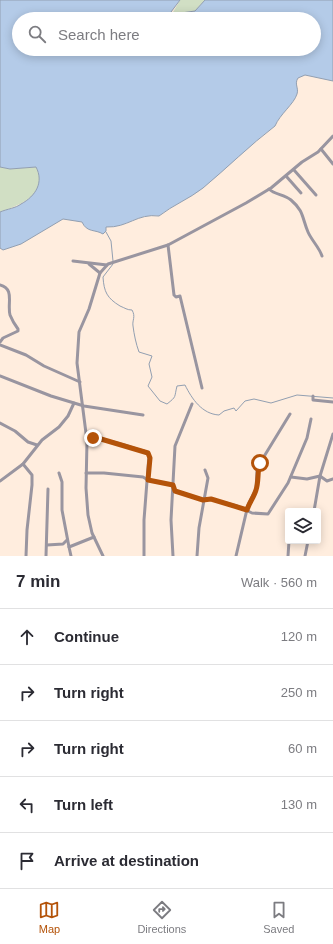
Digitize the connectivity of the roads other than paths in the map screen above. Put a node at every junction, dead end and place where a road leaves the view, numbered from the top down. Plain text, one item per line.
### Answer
1 (333, 136) edge
2 (321, 149) junction
3 (333, 164) edge
4 (294, 170) junction
5 (286, 176) junction
6 (269, 189) junction
7 (301, 193) dead end
8 (316, 195) dead end
9 (168, 245) junction
10 (322, 256) dead end
11 (73, 261) dead end
12 (88, 264) junction
13 (107, 265) junction
14 (100, 273) junction
15 (0, 285) edge
16 (0, 344) edge
17 (0, 376) edge
18 (80, 382) junction
19 (202, 388) dead end
20 (313, 396) dead end
21 (333, 402) edge
22 (74, 403) junction
23 (192, 404) dead end
24 (84, 406) junction
25 (290, 414) dead end
26 (143, 415) dead end
27 (311, 418) dead end
28 (0, 423) edge
29 (333, 434) edge
30 (87, 442) junction
31 (37, 445) junction
32 (23, 464) junction
33 (205, 470) dead end
34 (59, 473) dead end
35 (86, 473) junction
36 (320, 476) junction
37 (290, 477) junction
38 (333, 478) edge
39 (148, 480) junction
40 (0, 481) edge
41 (173, 485) junction
42 (48, 489) dead end
43 (203, 500) junction
44 (315, 508) edge
45 (247, 510) junction
46 (94, 538) junction
47 (67, 540) junction
48 (289, 544) edge
49 (307, 544) edge
50 (47, 545) junction
51 (69, 547) junction
52 (26, 556) edge
53 (46, 556) edge
54 (71, 556) edge
55 (103, 556) edge
56 (144, 556) edge
57 (172, 556) edge
58 (197, 556) edge
59 (236, 556) edge
60 (288, 556) edge
61 (305, 556) edge

1 - 2 street
2 - 3 street
2 - 4 street
4 - 5 street
4 - 8 street
5 - 6 street
5 - 7 street
6 - 9 street
6 - 10 street
9 - 13 street
9 - 19 street
11 - 12 street
12 - 13 street
12 - 14 street
13 - 14 street
14 - 18 street
15 - 16 street
16 - 18 street
17 - 22 street
18 - 24 street
20 - 21 street
22 - 24 street
22 - 31 street
23 - 41 street
24 - 26 street
24 - 30 street
25 - 45 street
27 - 37 street
28 - 31 street
29 - 36 street
30 - 35 street
30 - 39 street
31 - 32 street
32 - 40 street
32 - 52 street
33 - 43 street
34 - 47 street
35 - 39 street
35 - 46 street
36 - 37 street
36 - 38 street
36 - 44 street
37 - 45 street
39 - 41 street
39 - 56 street
41 - 43 street
41 - 57 street
42 - 50 street
43 - 45 street
43 - 58 street
45 - 59 street
46 - 51 street
46 - 55 street
47 - 50 street
47 - 51 street
48 - 60 street
49 - 61 street
50 - 53 street
51 - 54 street

